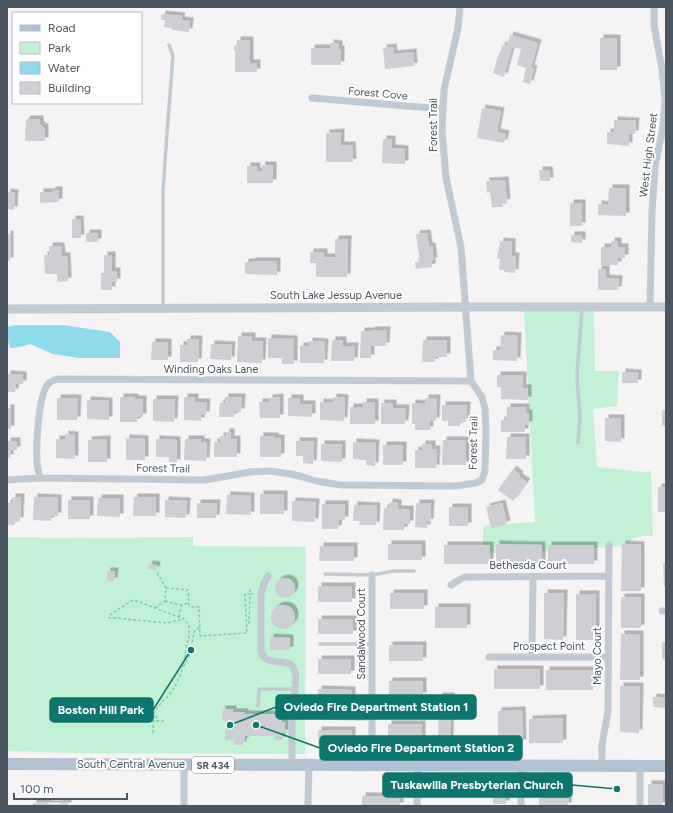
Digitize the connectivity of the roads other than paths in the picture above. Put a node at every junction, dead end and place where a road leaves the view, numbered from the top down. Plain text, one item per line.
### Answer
1 (460, 7) edge
2 (654, 7) edge
3 (169, 45) dead end
4 (312, 98) dead end
5 (443, 110) junction
6 (466, 306) junction
7 (582, 306) junction
8 (650, 306) junction
9 (666, 307) edge
10 (163, 308) junction
11 (7, 309) edge
12 (471, 381) junction
13 (578, 443) dead end
14 (40, 478) junction
15 (7, 480) edge
16 (609, 545) dead end
17 (414, 571) dead end
18 (325, 574) dead end
19 (372, 574) junction
20 (268, 576) dead end
21 (533, 576) junction
22 (609, 576) junction
23 (451, 585) dead end
24 (320, 644) dead end
25 (372, 644) junction
26 (489, 657) dead end
27 (532, 657) junction
28 (608, 657) junction
29 (296, 689) junction
30 (258, 706) dead end
31 (418, 710) dead end
32 (372, 711) junction
33 (323, 718) dead end
34 (372, 719) junction
35 (7, 764) edge
36 (184, 764) junction
37 (292, 765) junction
38 (309, 765) junction
39 (372, 766) junction
40 (418, 766) junction
41 (522, 766) junction
42 (597, 766) junction
43 (640, 766) junction
44 (666, 766) edge
45 (184, 806) edge
46 (308, 806) edge
47 (417, 806) edge
48 (521, 806) edge
49 (640, 806) edge

1 - 5 street, Forest Trail
2 - 8 street, West High Street
3 - 10 lane
4 - 5 street, Forest Cove
5 - 6 street, Forest Trail
6 - 7 street, South Lake Jessup Avenue
6 - 10 street, South Lake Jessup Avenue
6 - 12 street, Forest Trail
7 - 8 street, South Lake Jessup Avenue
7 - 13 lane
8 - 9 street, South Lake Jessup Avenue
10 - 11 street, South Lake Jessup Avenue
12 - 14 street, Winding Oaks Lane
12 - 14 street, Forest Trail
14 - 15 street, Forest Trail
16 - 22 street, Mayo Court
17 - 19 lane
18 - 19 lane
19 - 25 street, Sandalwood Court
20 - 29 street
21 - 22 street, Bethesda Court
21 - 23 street, Bethesda Court
21 - 27 street
22 - 28 street, Mayo Court
24 - 25 lane
25 - 32 street, Sandalwood Court
26 - 27 street, Prospect Point
27 - 28 street, Prospect Point
28 - 42 street, Mayo Court
29 - 30 lane
29 - 37 street
31 - 32 lane
32 - 34 street, Sandalwood Court
33 - 34 lane
34 - 39 street, Sandalwood Court
35 - 36 main road, South Central Avenue / SR 434
36 - 37 main road, South Central Avenue / SR 434
36 - 45 street
37 - 38 main road, South Central Avenue / SR 434
38 - 39 main road, South Central Avenue / SR 434
38 - 46 street
39 - 40 main road, South Central Avenue / SR 434
40 - 41 main road, South Central Avenue / SR 434
40 - 47 street
41 - 42 main road, South Central Avenue / SR 434
41 - 48 street
42 - 43 main road, SR 434
43 - 44 main road, SR 434
43 - 49 street

